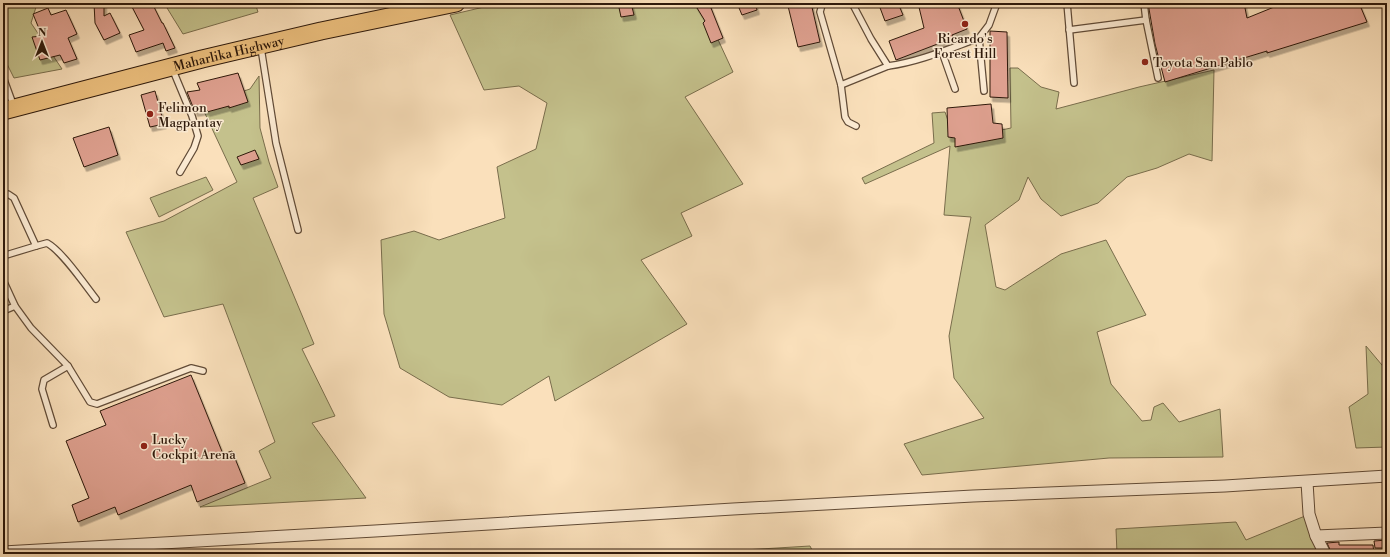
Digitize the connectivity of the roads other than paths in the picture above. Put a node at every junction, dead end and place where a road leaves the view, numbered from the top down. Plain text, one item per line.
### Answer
1 (456, 3) edge
2 (827, 3) edge
3 (852, 3) edge
4 (997, 3) edge
5 (1067, 3) edge
6 (1144, 3) edge
7 (430, 6) edge
8 (1146, 20) junction
9 (1069, 30) junction
10 (979, 38) junction
11 (260, 46) junction
12 (942, 52) junction
13 (888, 66) junction
14 (172, 68) junction
15 (3, 77) edge
16 (1158, 78) dead end
17 (1074, 83) dead end
18 (841, 85) junction
19 (955, 88) dead end
20 (984, 91) dead end
21 (9, 110) edge
22 (856, 126) dead end
23 (180, 172) dead end
24 (3, 194) edge
25 (298, 230) dead end
26 (36, 246) junction
27 (3, 256) edge
28 (3, 280) edge
29 (96, 299) dead end
30 (15, 306) junction
31 (3, 311) edge
32 (68, 366) junction
33 (203, 371) dead end
34 (53, 425) dead end
35 (1387, 476) edge
36 (1306, 482) junction
37 (1387, 534) edge
38 (1316, 536) junction
39 (3, 552) edge
40 (1325, 554) edge

1 - 7 main road, Maharlika Highway
2 - 18 lane
3 - 13 lane
4 - 10 lane
5 - 9 lane
6 - 8 lane
7 - 11 main road, Maharlika Highway
8 - 9 lane
8 - 16 lane
9 - 17 lane
10 - 12 lane
10 - 20 lane
11 - 14 main road, Maharlika Highway
11 - 25 lane
12 - 13 lane
12 - 19 lane
13 - 18 lane
14 - 21 main road, Maharlika Highway
14 - 23 lane
15 - 21 lane
18 - 22 lane
24 - 26 lane
26 - 27 lane
26 - 29 lane
28 - 30 lane
30 - 31 lane
30 - 32 lane
32 - 33 lane
32 - 34 lane
35 - 36 street
36 - 38 street
36 - 39 street
37 - 38 street
38 - 40 street

